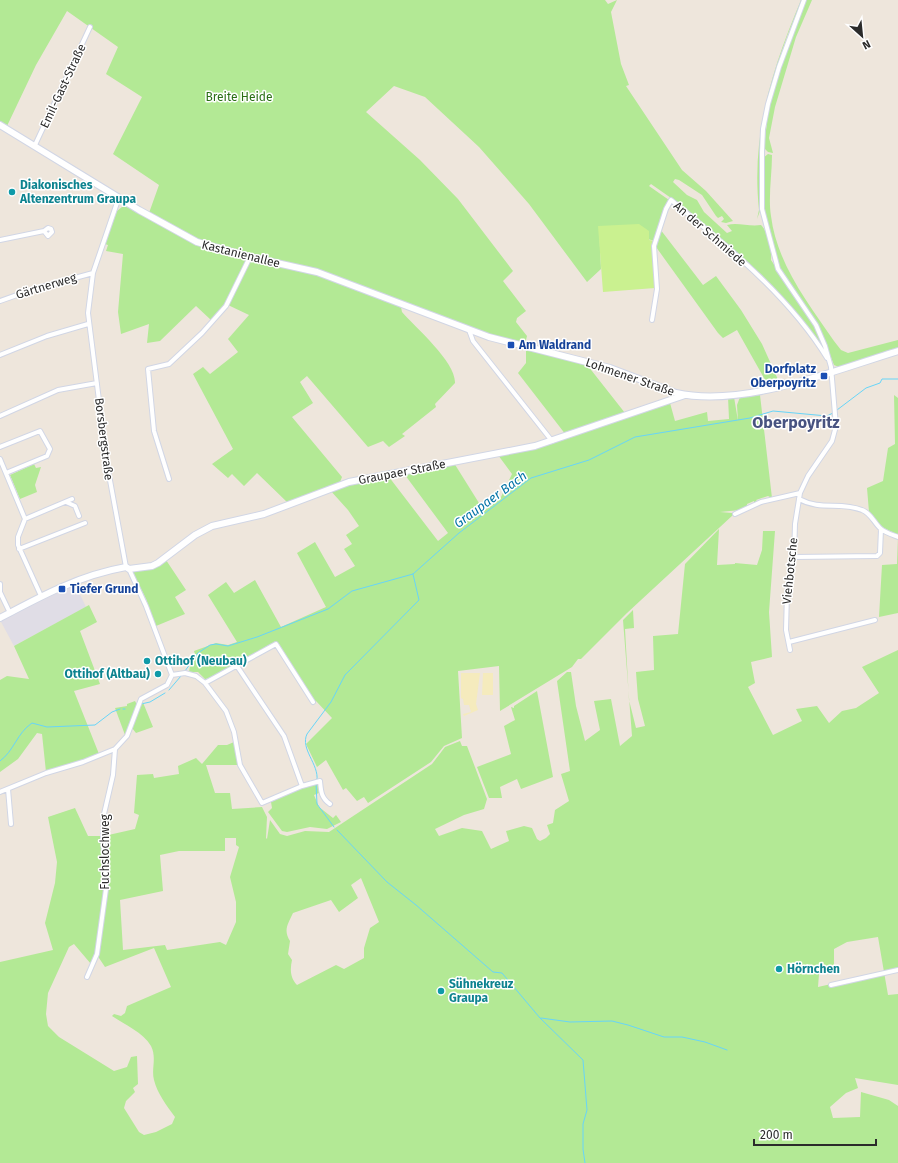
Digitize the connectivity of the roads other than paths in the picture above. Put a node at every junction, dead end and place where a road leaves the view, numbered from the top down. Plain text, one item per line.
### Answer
1 (804, 0) edge
2 (90, 27) dead end
3 (0, 125) edge
4 (35, 145) junction
5 (119, 198) junction
6 (44, 232) dead end
7 (0, 240) edge
8 (250, 257) junction
9 (93, 272) junction
10 (389, 300) joint
11 (0, 301) edge
12 (652, 320) dead end
13 (88, 324) junction
14 (469, 330) junction
15 (898, 351) edge
16 (0, 355) edge
17 (828, 360) junction
18 (831, 372) junction
19 (97, 383) junction
20 (685, 395) junction
21 (0, 416) edge
22 (552, 441) junction
23 (0, 447) edge
24 (0, 459) edge
25 (6, 473) junction
26 (169, 479) dead end
27 (800, 493) junction
28 (72, 499) dead end
29 (799, 499) junction
30 (66, 502) junction
31 (735, 514) dead end
32 (79, 516) dead end
33 (25, 519) junction
34 (85, 523) dead end
35 (881, 529) junction
36 (898, 536) edge
37 (19, 549) junction
38 (794, 557) junction
39 (128, 568) junction
40 (0, 584) edge
41 (41, 596) junction
42 (10, 613) junction
43 (0, 618) edge
44 (875, 620) dead end
45 (789, 642) junction
46 (790, 650) dead end
47 (237, 666) junction
48 (172, 675) junction
49 (205, 683) junction
50 (313, 702) dead end
51 (115, 749) junction
52 (302, 786) junction
53 (8, 789) junction
54 (0, 792) edge
55 (330, 804) dead end
56 (11, 824) dead end
57 (898, 970) edge
58 (87, 977) dead end
59 (831, 985) dead end

1 - 17 street, Viehbotsche
2 - 4 street, Emil-Gast-Straße
3 - 4 main road, Kastanienallee
4 - 5 main road, Kastanienallee
5 - 8 main road, Kastanienallee
5 - 9 street, Borsbergstraße
6 - 7 street
8 - 10 main road, Kastanienallee
8 - 26 street
9 - 11 street, Gärtnerweg
9 - 13 street, Borsbergstraße
10 - 14 main road, Lohmener Straße
12 - 17 street, An der Schmiede
13 - 16 street
13 - 19 street, Borsbergstraße
14 - 20 main road, Lohmener Straße
14 - 22 street
15 - 18 main road, Lohmener Straße
17 - 18 street, Viehbotsche
18 - 20 main road, Lohmener Straße
18 - 27 street, Viehbotsche
19 - 21 street
19 - 39 street, Borsbergstraße
20 - 22 main road, Graupaer Straße
22 - 39 main road, Graupaer Straße
23 - 25 street
24 - 25 street
25 - 33 street
27 - 29 street, Viehbotsche
27 - 31 street
28 - 30 street
29 - 35 street
29 - 38 street, Viehbotsche
30 - 32 street
30 - 33 street
33 - 37 street
34 - 37 street
35 - 36 street
35 - 38 street
37 - 41 street
38 - 45 street, Viehbotsche
39 - 41 main road, Graupaer Straße
39 - 48 street, Borsbergstraße
40 - 42 street
41 - 42 main road, Graupaer Straße
42 - 43 main road, Graupaer Straße
44 - 45 street
45 - 46 street, Viehbotsche
47 - 49 street
47 - 50 street
47 - 52 street
48 - 49 street
48 - 51 street
49 - 52 street
51 - 53 street
51 - 58 street, Fuchslochweg
52 - 55 street
53 - 54 street
53 - 56 street
57 - 59 street

